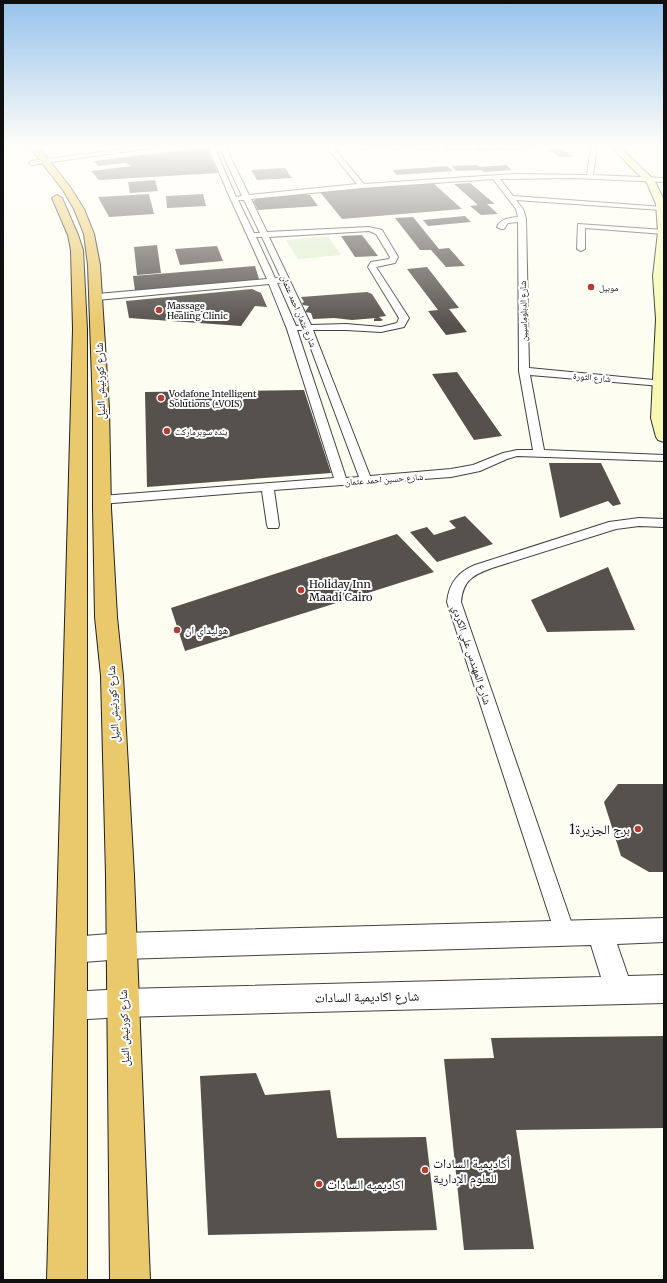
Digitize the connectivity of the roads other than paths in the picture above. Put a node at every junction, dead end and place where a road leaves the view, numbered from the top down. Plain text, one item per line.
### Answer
1 (61, 206) edge
2 (76, 206) edge
3 (237, 206) edge
4 (251, 206) edge
5 (516, 206) edge
6 (629, 206) edge
7 (661, 208) joint
8 (522, 219) junction
9 (502, 227) dead end
10 (264, 235) junction
11 (664, 235) edge
12 (253, 236) junction
13 (581, 249) dead end
14 (286, 280) junction
15 (273, 281) junction
16 (97, 297) junction
17 (308, 328) junction
18 (292, 329) junction
19 (524, 371) junction
20 (660, 383) junction
21 (332, 391) junction
22 (313, 392) junction
23 (664, 437) edge
24 (539, 453) junction
25 (664, 458) edge
26 (366, 480) junction
27 (341, 482) junction
28 (267, 487) junction
29 (101, 500) junction
30 (664, 522) edge
31 (273, 525) dead end
32 (664, 930) edge
33 (600, 932) junction
34 (565, 933) junction
35 (122, 946) junction
36 (71, 950) junction
37 (664, 989) edge
38 (619, 991) junction
39 (123, 1003) junction
40 (70, 1006) junction
41 (67, 1280) edge
42 (130, 1280) edge

1 - 36 highway, شارع كورنيش النيل
2 - 16 highway, شارع كورنيش النيل
3 - 12 street, شارع عثمان احمد عثمان
4 - 10 street, شارع عثمان احمد عثمان
5 - 8 street, شارع الدبلوماسيين
6 - 7 street
7 - 11 main road
8 - 9 street
8 - 19 street, شارع الدبلوماسيين
10 - 12 street
10 - 14 street, شارع عثمان احمد عثمان
10 - 17 street
11 - 13 street
11 - 20 main road
12 - 15 street, شارع عثمان احمد عثمان
14 - 15 street
14 - 17 street, شارع عثمان احمد عثمان
15 - 16 street
15 - 18 street, شارع عثمان احمد عثمان
16 - 29 highway, شارع كورنيش النيل
17 - 18 street
17 - 21 street, شارع عثمان احمد عثمان
18 - 22 street, شارع عثمان احمد عثمان
19 - 20 street, شارع الثورة
19 - 24 street, شارع الدبلوماسيين
20 - 23 main road
21 - 22 street
21 - 26 street, شارع عثمان احمد عثمان
22 - 27 street, شارع عثمان احمد عثمان
24 - 25 street, شارع حسين احمد عثمان
24 - 26 street, شارع حسين احمد عثمان
26 - 27 street, شارع حسين احمد عثمان
27 - 28 street, شارع حسين احمد عثمان
28 - 29 street, شارع حسين احمد عثمان
28 - 31 street
29 - 35 highway, شارع كورنيش النيل
30 - 34 street, شارع المهندس علي الكردي
32 - 33 street
33 - 34 street
33 - 38 street
34 - 35 street
35 - 36 street
35 - 39 highway, شارع كورنيش النيل
36 - 40 highway, شارع كورنيش النيل
37 - 38 street, شارع اكاديمية السادات
38 - 39 street, شارع اكاديمية السادات
39 - 40 street, شارع اكاديمية السادات
39 - 42 highway, شارع كورنيش النيل
40 - 41 highway, شارع كورنيش النيل

